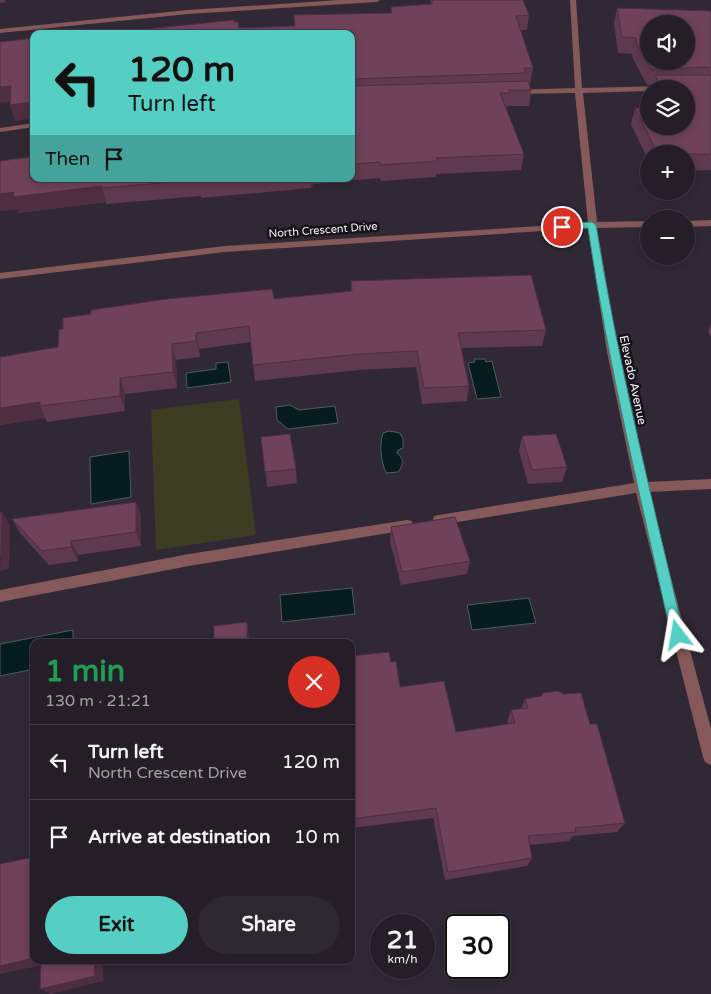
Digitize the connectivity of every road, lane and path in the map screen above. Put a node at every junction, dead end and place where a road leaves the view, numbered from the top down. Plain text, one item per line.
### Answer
1 (378, 0) edge
2 (573, 0) edge
3 (0, 31) edge
4 (640, 89) edge
5 (578, 90) junction
6 (504, 92) edge
7 (30, 126) edge
8 (0, 130) edge
9 (640, 224) edge
10 (695, 224) edge
11 (711, 224) edge
12 (592, 225) junction
13 (0, 276) edge
14 (711, 484) edge
15 (642, 488) junction
16 (0, 596) edge
17 (711, 758) edge

1 - 3 street
2 - 5 street, Elevado Avenue
4 - 5 street
5 - 6 street
5 - 12 street, Elevado Avenue
7 - 8 street
9 - 12 street, North Crescent Drive
10 - 11 street
12 - 13 street, North Crescent Drive
12 - 15 street, Elevado Avenue
14 - 15 street
15 - 16 street
15 - 17 street, Elevado Avenue

